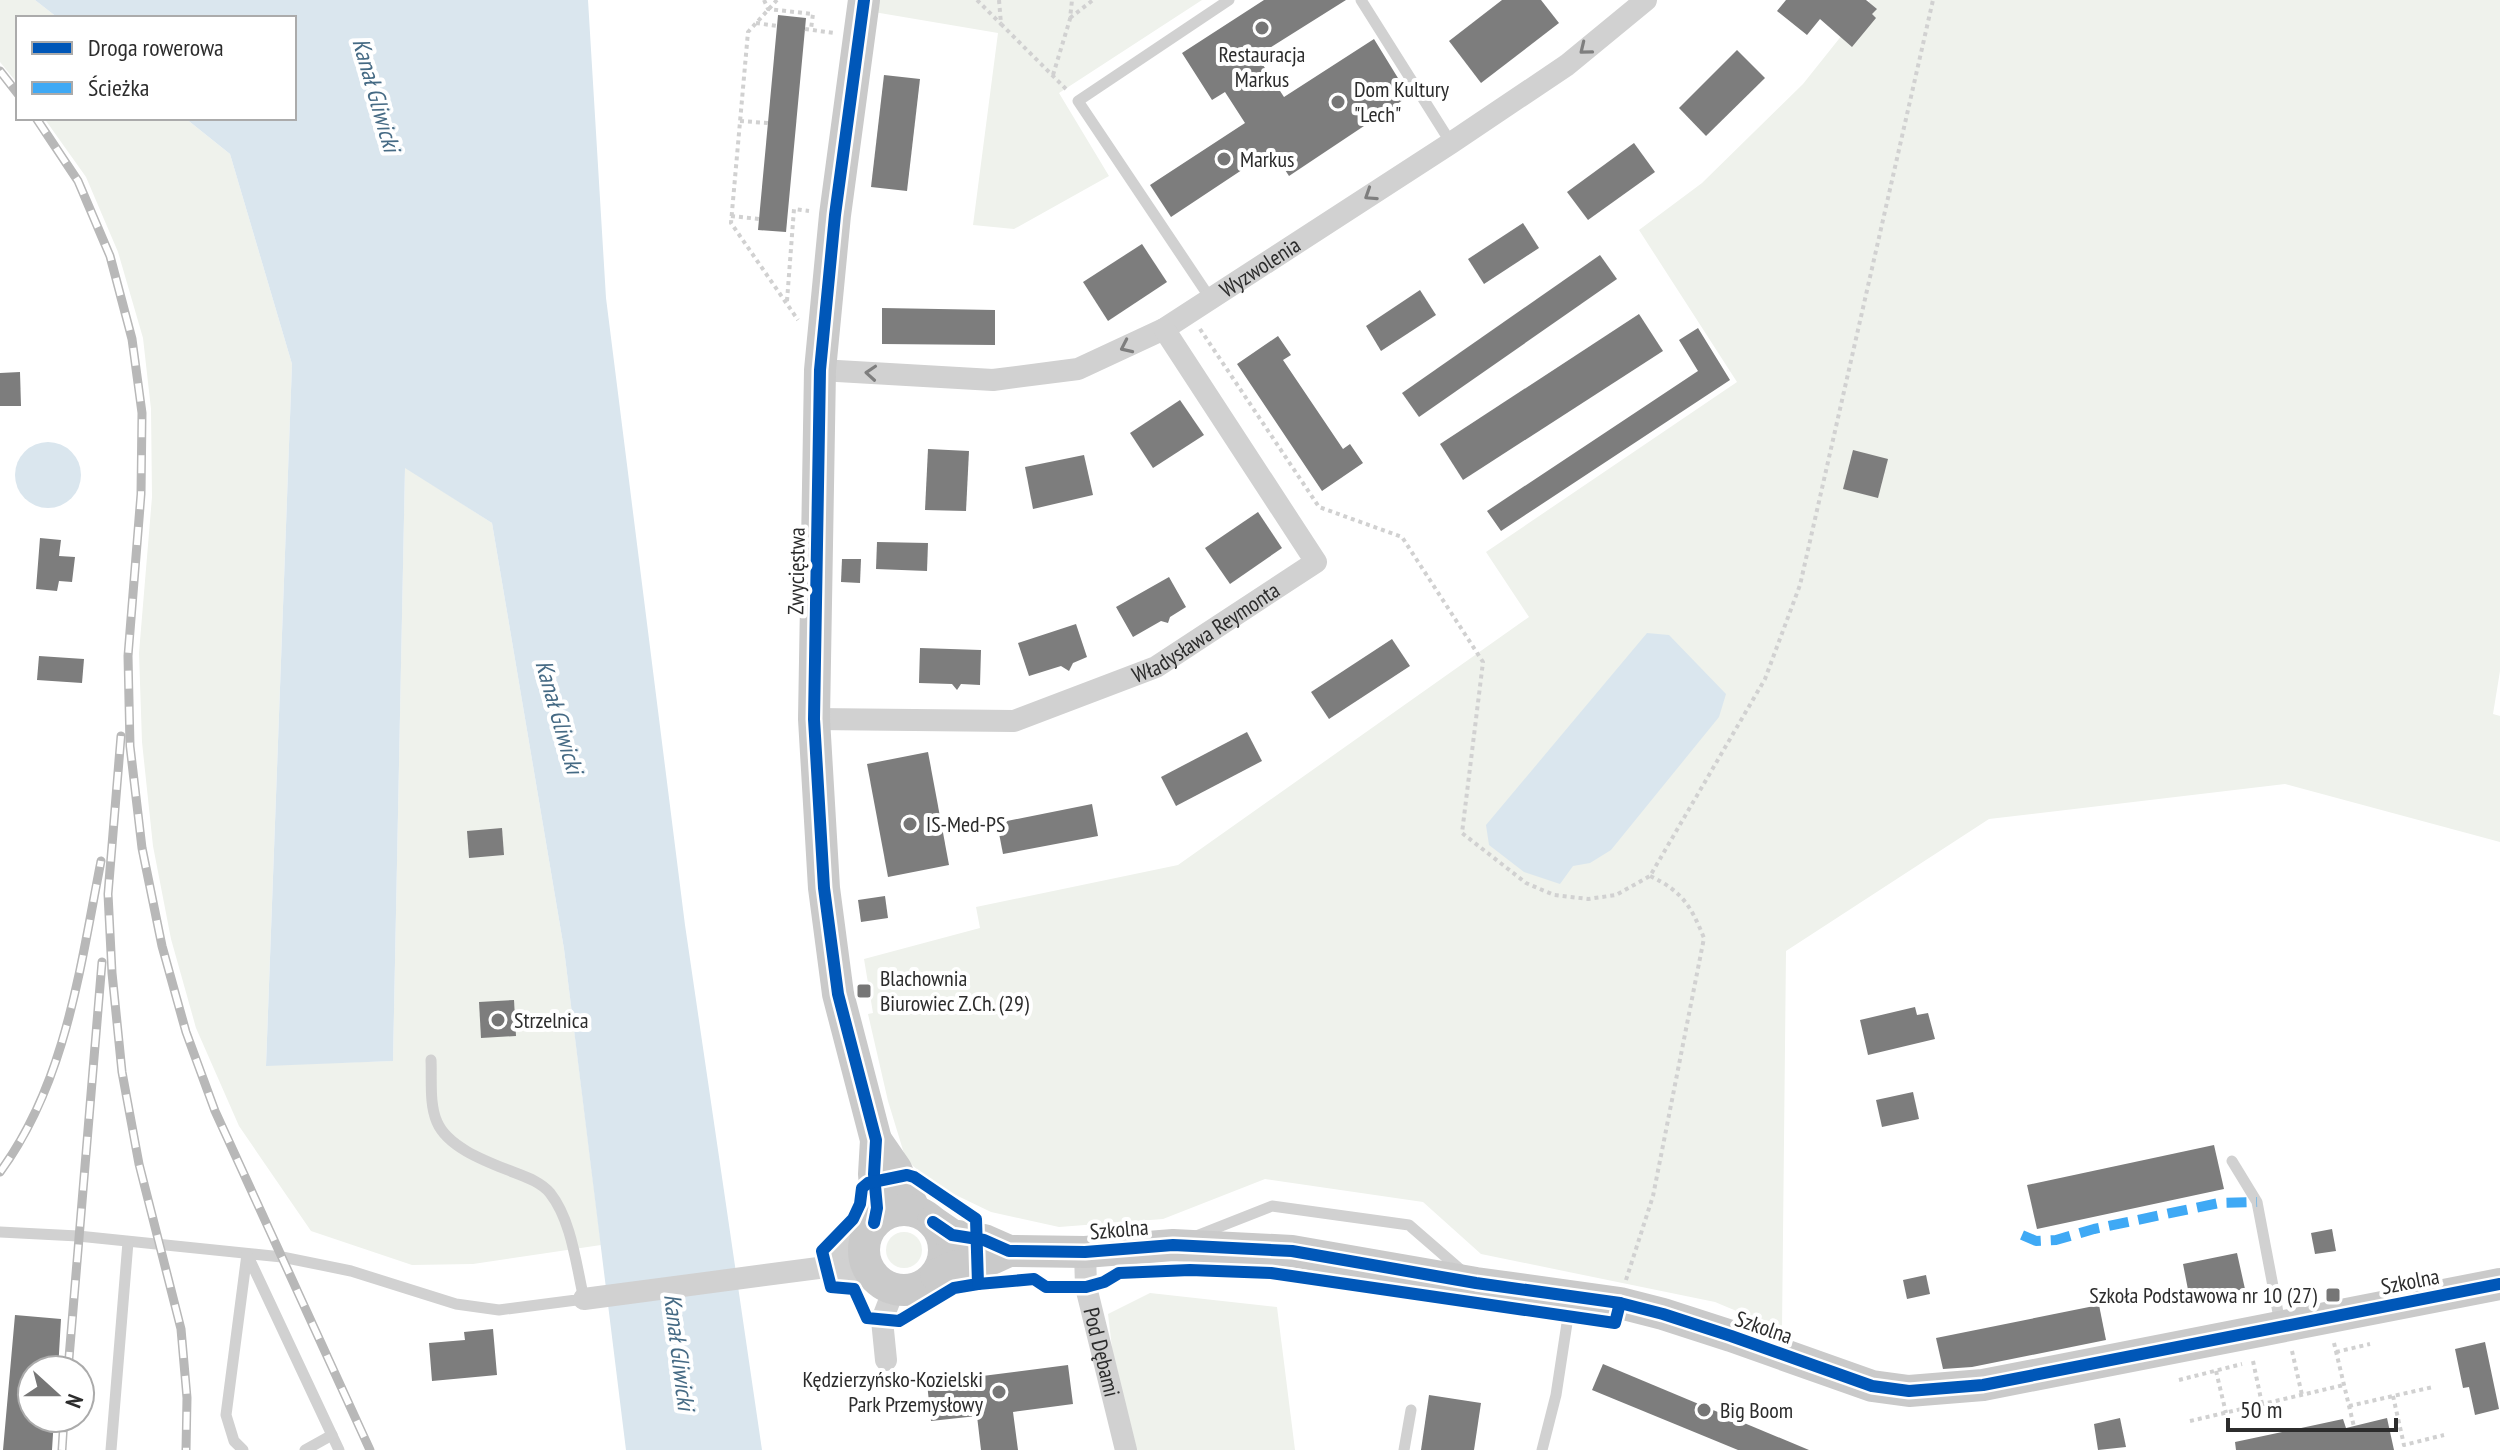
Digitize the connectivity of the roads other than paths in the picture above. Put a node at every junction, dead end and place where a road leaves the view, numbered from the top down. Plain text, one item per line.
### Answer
1 (864, 0) edge
2 (1229, 0) edge
3 (1361, 0) edge
4 (1646, 0) edge
5 (1451, 143) junction
6 (1210, 298) junction
7 (1164, 329) junction
8 (821, 362) junction
9 (814, 719) junction
10 (431, 1060) dead end
11 (876, 1140) junction
12 (2232, 1161) dead end
13 (924, 1216) junction
14 (870, 1229) junction
15 (0, 1232) edge
16 (128, 1242) junction
17 (1173, 1245) junction
18 (1009, 1251) junction
19 (1085, 1252) junction
20 (247, 1254) junction
21 (826, 1267) junction
22 (936, 1275) junction
23 (1476, 1283) junction
24 (2500, 1284) edge
25 (888, 1286) junction
26 (1571, 1296) junction
27 (588, 1298) junction
28 (2286, 1339) junction
29 (886, 1360) dead end
30 (1411, 1410) dead end
31 (332, 1435) junction
32 (111, 1450) edge
33 (243, 1450) edge
34 (305, 1450) edge
35 (339, 1450) edge
36 (1126, 1450) edge
37 (1404, 1450) edge
38 (1542, 1450) edge

1 - 8 street, Zwycięstwa
2 - 6 lane
3 - 5 lane
4 -> 5 street, Wyzwolenia
5 -> 6 street, Wyzwolenia
6 - 7 street, Wyzwolenia
7 -> 8 street, Wyzwolenia
7 - 9 street, Władysława Reymonta
8 - 9 street, Zwycięstwa
9 - 11 street, Zwycięstwa
10 - 27 lane
11 - 13 street, Zwycięstwa
11 - 14 street, Zwycięstwa
12 - 28 lane
13 - 14 street
13 - 18 street, Szkolna
13 - 22 street
14 - 21 street
14 - 25 street
15 - 16 lane
16 - 20 lane
16 - 32 lane
17 - 19 street, Szkolna
17 - 23 street, Szkolna
17 - 23 lane
18 - 19 street, Szkolna
18 - 22 street, Szkolna
19 - 36 street, Pod Dębami
20 - 27 lane
20 - 31 lane
20 - 33 lane
21 - 25 street
21 - 27 street
22 - 25 street
23 - 26 street, Szkolna
24 - 28 street, Szkolna
25 - 29 street
26 - 28 street, Szkolna
26 - 38 lane
30 - 37 lane
31 - 34 lane
31 - 35 lane

